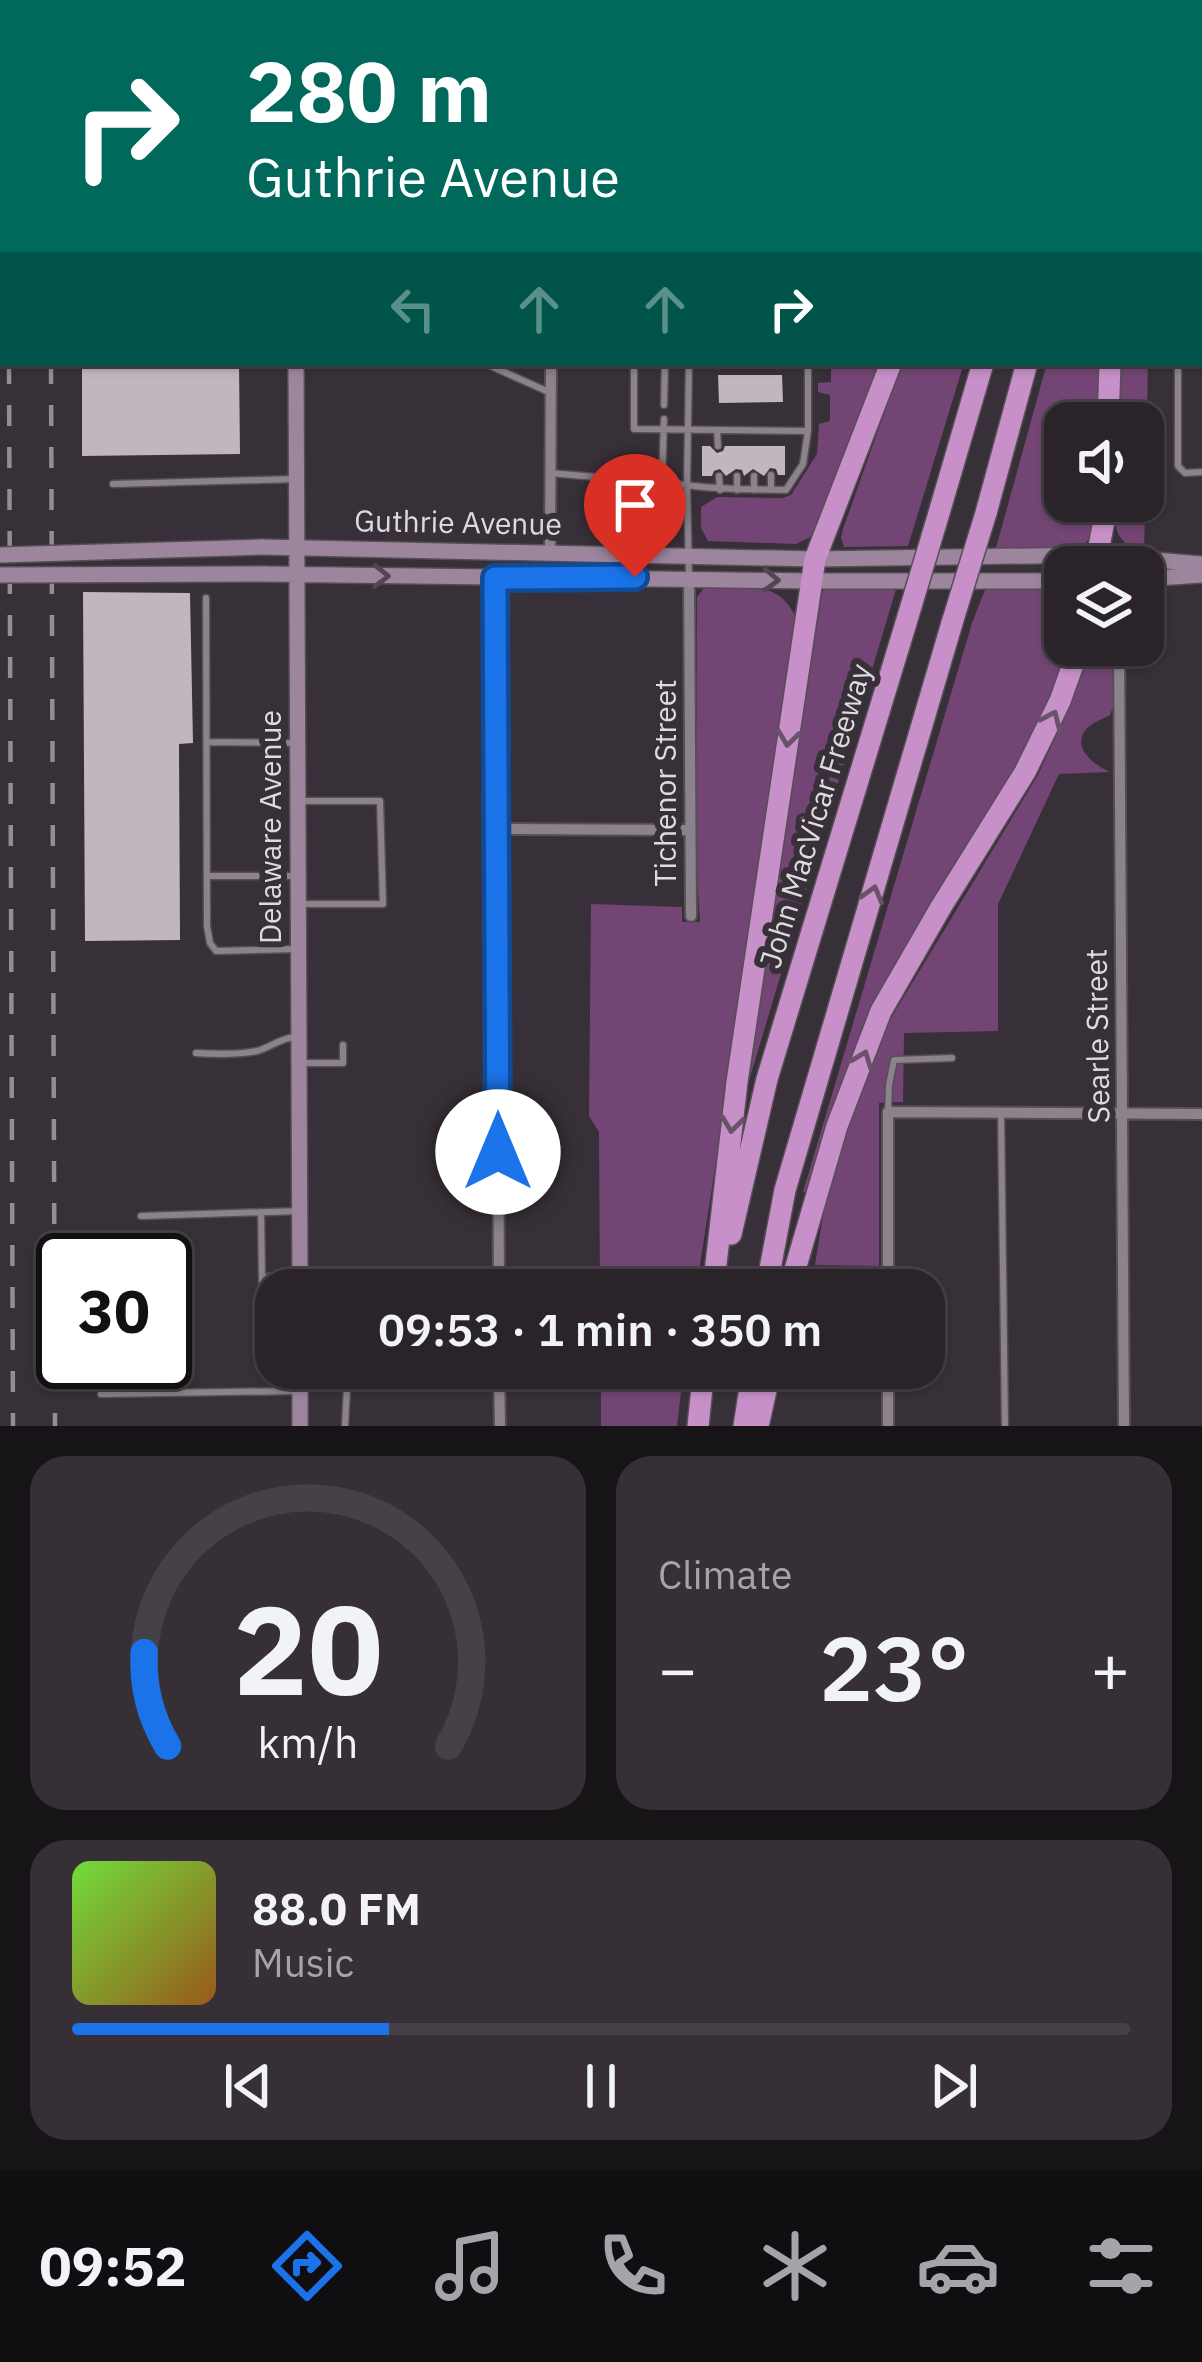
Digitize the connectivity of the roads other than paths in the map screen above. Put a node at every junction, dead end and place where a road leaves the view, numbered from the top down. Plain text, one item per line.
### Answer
1 (296, 366) edge
2 (491, 366) edge
3 (551, 366) edge
4 (634, 366) edge
5 (665, 366) edge
6 (689, 366) edge
7 (808, 366) edge
8 (889, 366) edge
9 (982, 366) edge
10 (1027, 366) edge
11 (1110, 366) edge
12 (1178, 366) edge
13 (551, 393) junction
14 (1109, 402) edge
15 (664, 405) dead end
16 (664, 424) junction
17 (689, 430) junction
18 (717, 430) junction
19 (736, 430) junction
20 (753, 430) junction
21 (771, 430) junction
22 (808, 431) junction
23 (718, 446) dead end
24 (736, 446) dead end
25 (753, 446) dead end
26 (771, 446) dead end
27 (1202, 472) edge
28 (550, 473) junction
29 (719, 476) dead end
30 (737, 476) dead end
31 (754, 476) dead end
32 (771, 476) dead end
33 (296, 479) junction
34 (662, 482) junction
35 (112, 484) dead end
36 (687, 485) junction
37 (720, 490) junction
38 (737, 490) junction
39 (754, 490) junction
40 (771, 490) junction
41 (296, 547) junction
42 (550, 552) junction
43 (0, 555) edge
44 (690, 556) junction
45 (1044, 563) edge
46 (1164, 563) edge
47 (1202, 564) edge
48 (813, 570) junction
49 (297, 574) junction
50 (0, 575) edge
51 (1202, 575) edge
52 (495, 578) junction
53 (689, 578) junction
54 (1164, 578) edge
55 (1044, 580) edge
56 (206, 598) dead end
57 (1072, 666) edge
58 (1119, 666) edge
59 (207, 742) junction
60 (297, 743) junction
61 (298, 801) junction
62 (496, 829) junction
63 (690, 830) junction
64 (208, 876) junction
65 (298, 876) junction
66 (298, 904) junction
67 (691, 916) dead end
68 (298, 949) junction
69 (298, 1036) junction
70 (343, 1045) dead end
71 (196, 1053) dead end
72 (952, 1058) dead end
73 (299, 1063) junction
74 (888, 1112) junction
75 (1001, 1113) junction
76 (1124, 1114) junction
77 (1202, 1114) edge
78 (299, 1210) junction
79 (261, 1212) junction
80 (141, 1216) dead end
81 (262, 1269) edge
82 (300, 1269) edge
83 (499, 1269) edge
84 (717, 1269) edge
85 (720, 1269) edge
86 (770, 1269) edge
87 (795, 1269) edge
88 (888, 1269) edge
89 (300, 1389) joint
90 (347, 1389) edge
91 (499, 1389) edge
92 (702, 1389) edge
93 (750, 1389) edge
94 (766, 1389) edge
95 (888, 1389) edge
96 (101, 1394) dead end
97 (300, 1426) edge
98 (345, 1426) edge
99 (500, 1426) edge
100 (698, 1426) edge
101 (744, 1426) edge
102 (758, 1426) edge
103 (888, 1426) edge
104 (1005, 1426) edge
105 (1124, 1426) edge

1 - 33 main road, Delaware Avenue
2 - 13 lane
3 - 13 street
4 - 16 lane
5 - 15 lane
6 - 17 lane
7 - 22 lane
8 - 48 highway
9 - 85 highway, John MacVicar Freeway, bridge
86 -> 10 highway, bridge
11 - 14 highway
12 - 27 lane
13 - 28 street
16 - 17 lane
16 - 34 lane
17 - 18 lane
17 - 36 lane
18 - 19 lane
18 - 23 lane
19 - 20 lane
19 - 24 lane
20 - 21 lane
20 - 25 lane
21 - 22 lane
21 - 26 lane
22 - 40 lane
28 - 34 lane
28 - 42 street
29 - 37 lane
30 - 38 lane
31 - 39 lane
32 - 40 lane
33 - 35 lane
33 - 41 main road, Delaware Avenue
34 - 36 lane
36 - 37 lane
36 - 44 lane
37 - 38 lane
38 - 39 lane
39 - 40 lane
41 - 42 main road, Guthrie Avenue
41 - 43 main road, Guthrie Avenue, bridge
41 - 49 main road, Delaware Avenue
42 - 44 main road, Guthrie Avenue
44 - 48 main road, Guthrie Avenue
44 - 53 lane
45 - 48 main road, Guthrie Avenue
46 - 47 main road, Guthrie Avenue
53 -> 48 main road, Guthrie Avenue
48 - 55 main road, Guthrie Avenue
48 -> 84 highway
49 - 50 main road, Guthrie Avenue, bridge
49 -> 52 main road, Guthrie Avenue
49 - 60 main road, Delaware Avenue
51 - 54 main road
52 - 53 main road, Guthrie Avenue
52 - 62 street
53 - 63 street, Tichenor Street
56 - 59 lane
87 -> 57 highway
58 - 76 street, Searle Street
59 - 60 lane
59 - 64 lane
60 - 61 main road, Delaware Avenue
61 - 65 main road, Delaware Avenue
61 - 66 lane
62 - 63 street
62 - 83 street
63 - 67 street, Tichenor Street
64 - 65 lane
64 - 68 lane
65 - 66 main road, Delaware Avenue
66 - 68 main road, Delaware Avenue
68 - 69 main road, Delaware Avenue
69 - 71 lane
69 - 73 main road, Delaware Avenue
70 - 73 lane
72 - 74 lane
73 - 78 main road, Delaware Avenue
74 - 75 street
74 - 88 street
75 - 76 street
75 - 104 lane
76 - 77 street
76 - 105 street, Searle Street
78 - 79 lane
78 - 82 main road, Delaware Avenue
79 - 80 lane
79 - 81 lane
89 - 96 lane
89 - 97 main road
90 - 98 lane
91 - 99 street
92 - 100 highway
93 - 101 highway
94 - 102 highway
95 - 103 street

